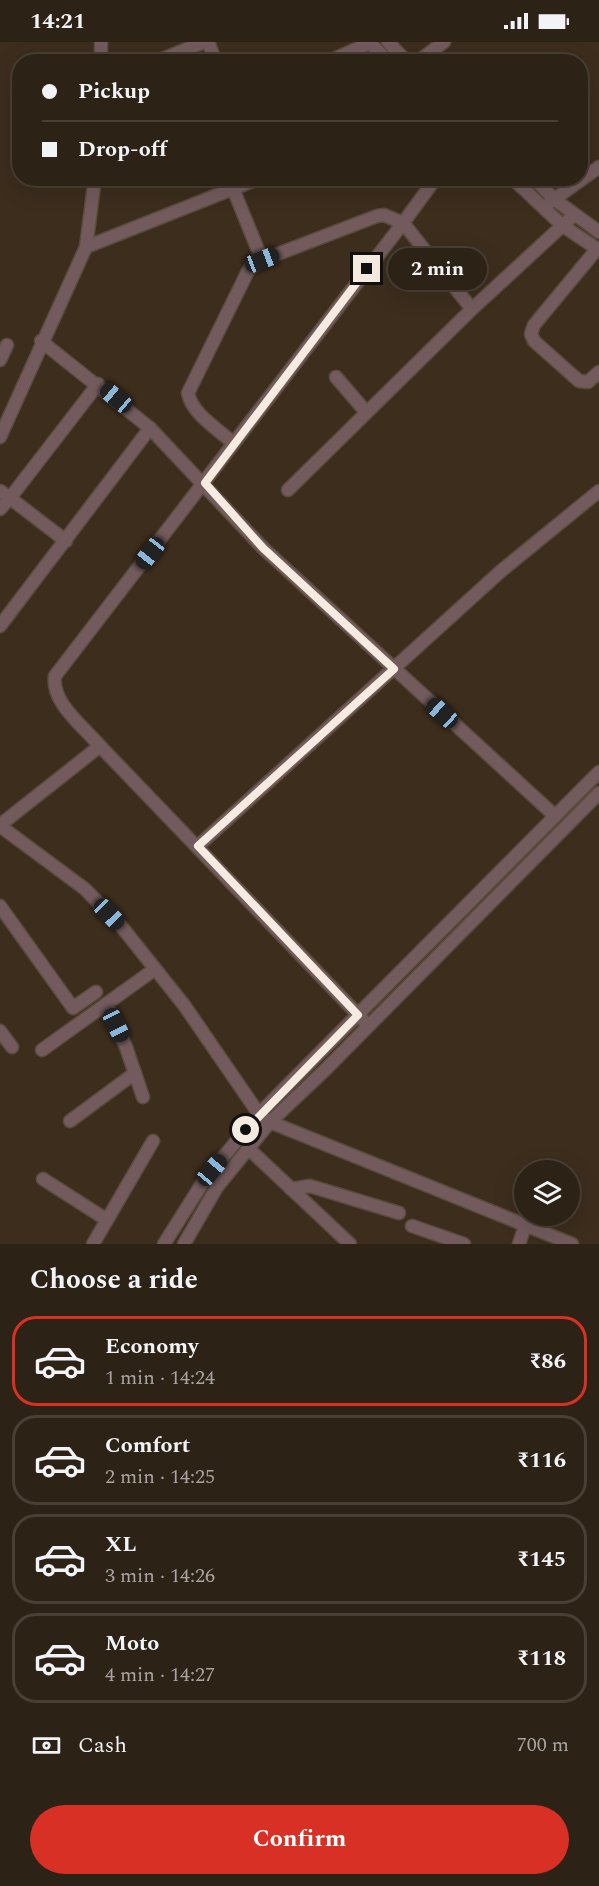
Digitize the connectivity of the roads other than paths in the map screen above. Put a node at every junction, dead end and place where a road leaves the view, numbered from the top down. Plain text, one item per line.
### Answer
1 (206, 42) edge
2 (370, 42) edge
3 (388, 42) edge
4 (444, 42) edge
5 (175, 54) edge
6 (344, 54) edge
7 (381, 54) edge
8 (399, 54) edge
9 (428, 54) edge
10 (94, 186) edge
11 (244, 186) edge
12 (430, 186) edge
13 (520, 186) edge
14 (542, 186) edge
15 (572, 186) edge
16 (234, 191) junction
17 (554, 199) junction
18 (543, 208) junction
19 (574, 215) junction
20 (403, 223) junction
21 (563, 226) junction
22 (599, 232) edge
23 (86, 247) junction
24 (598, 250) edge
25 (262, 260) junction
26 (472, 309) junction
27 (41, 341) junction
28 (7, 345) dead end
29 (0, 360) edge
30 (599, 372) edge
31 (336, 377) dead end
32 (98, 384) junction
33 (366, 412) junction
34 (150, 428) junction
35 (0, 437) edge
36 (233, 443) junction
37 (205, 483) junction
38 (288, 490) dead end
39 (599, 491) edge
40 (5, 495) edge
41 (0, 509) edge
42 (66, 541) junction
43 (0, 626) edge
44 (394, 669) junction
45 (100, 746) junction
46 (599, 772) edge
47 (599, 793) edge
48 (554, 815) junction
49 (0, 826) edge
50 (198, 846) junction
51 (0, 906) edge
52 (154, 969) junction
53 (96, 992) dead end
54 (110, 1001) junction
55 (358, 1015) junction
56 (369, 1025) junction
57 (0, 1031) edge
58 (12, 1047) dead end
59 (42, 1050) dead end
60 (135, 1073) junction
61 (143, 1097) dead end
62 (259, 1114) junction
63 (69, 1121) dead end
64 (270, 1122) junction
65 (153, 1141) dead end
66 (249, 1149) junction
67 (43, 1179) dead end
68 (291, 1189) junction
69 (399, 1213) dead end
70 (107, 1220) junction
71 (514, 1222) edge
72 (412, 1226) dead end
73 (525, 1226) joint
74 (440, 1240) edge
75 (93, 1244) edge
76 (164, 1244) edge
77 (184, 1244) edge
78 (350, 1244) edge
79 (464, 1244) edge
80 (519, 1244) edge
81 (572, 1244) edge

1 - 5 street
2 - 6 street
2 - 7 street
3 - 8 street
4 - 9 street
10 - 23 street
11 - 16 street
12 - 20 street
13 - 18 street
14 - 17 street
15 - 17 street
16 - 23 street
16 - 25 street
17 - 18 street
17 - 19 street
18 - 21 street
19 - 21 street
19 - 22 street
20 - 25 street
20 - 26 street
20 - 36 street
21 - 24 street
21 - 26 street
23 - 27 street
24 - 30 street
25 - 36 street
26 - 33 street
27 - 32 street
27 - 35 street
28 - 29 street
31 - 33 street
32 - 34 street
32 - 40 street
33 - 38 street
34 - 37 street
34 - 42 street
36 - 37 street
37 - 44 street
37 - 45 street
39 - 44 street
40 - 41 street
40 - 42 street
42 - 43 street
44 - 48 street
44 - 50 street
45 - 49 street
45 - 50 street
46 - 48 street
47 - 56 street
48 - 55 street
49 - 52 street
50 - 55 street
51 - 53 street
52 - 54 street
52 - 62 street
54 - 59 street
54 - 60 street
55 - 56 street
55 - 62 street
56 - 64 street
57 - 58 street
60 - 61 street
60 - 63 street
62 - 64 street
62 - 76 street
64 - 66 street
64 - 71 street
65 - 70 street
66 - 68 street
66 - 77 street
67 - 70 street
68 - 69 street
68 - 78 street
70 - 75 street
72 - 74 street
73 - 80 street
73 - 81 street
74 - 79 street

